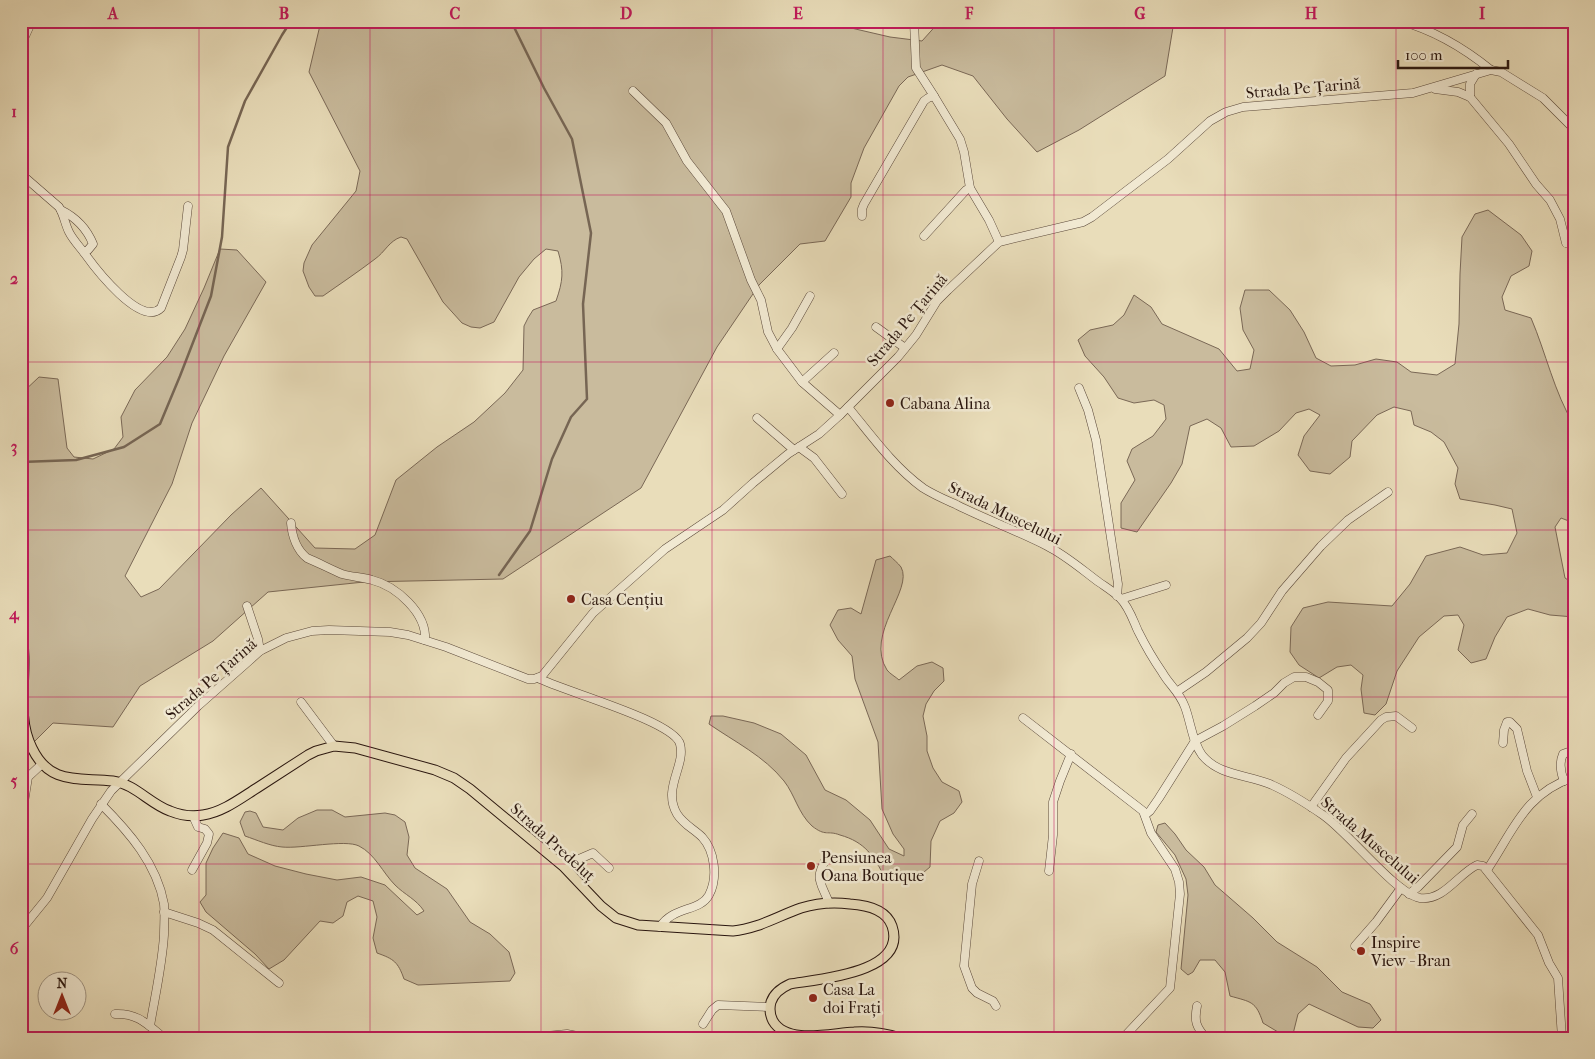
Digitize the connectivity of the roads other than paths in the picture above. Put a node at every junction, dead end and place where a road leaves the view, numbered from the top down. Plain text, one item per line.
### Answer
1 (32, 21) edge
2 (914, 21) edge
3 (1400, 21) edge
4 (21, 46) edge
5 (1491, 70) junction
6 (1476, 74) junction
7 (1431, 88) junction
8 (633, 90) dead end
9 (934, 96) junction
10 (1470, 97) junction
11 (1574, 130) edge
12 (21, 174) edge
13 (970, 188) junction
14 (188, 206) dead end
15 (61, 210) junction
16 (862, 216) dead end
17 (924, 236) dead end
18 (999, 242) junction
19 (1566, 243) dead end
20 (84, 252) junction
21 (810, 296) dead end
22 (876, 327) dead end
23 (905, 348) junction
24 (776, 349) junction
25 (834, 353) dead end
26 (802, 382) junction
27 (1079, 388) dead end
28 (848, 407) junction
29 (840, 415) junction
30 (757, 418) dead end
31 (797, 449) junction
32 (1388, 492) dead end
33 (842, 494) dead end
34 (291, 523) dead end
35 (1166, 585) dead end
36 (1119, 597) junction
37 (247, 606) dead end
38 (21, 632) edge
39 (424, 640) junction
40 (260, 652) junction
41 (538, 678) junction
42 (1178, 691) junction
43 (301, 702) dead end
44 (1318, 715) dead end
45 (1023, 718) dead end
46 (1412, 728) dead end
47 (1195, 741) junction
48 (1503, 743) dead end
49 (334, 746) junction
50 (1574, 750) edge
51 (1071, 754) junction
52 (42, 764) junction
53 (1574, 777) edge
54 (1564, 781) junction
55 (121, 783) junction
56 (1537, 797) junction
57 (101, 804) junction
58 (1311, 807) junction
59 (1472, 814) dead end
60 (1145, 815) junction
61 (193, 816) junction
62 (21, 821) edge
63 (827, 857) dead end
64 (979, 861) dead end
65 (562, 866) junction
66 (608, 868) dead end
67 (192, 870) dead end
68 (1486, 870) junction
69 (1049, 871) dead end
70 (1401, 888) junction
71 (1409, 894) junction
72 (829, 903) junction
73 (164, 912) junction
74 (660, 927) junction
75 (21, 930) edge
76 (1355, 946) dead end
77 (279, 983) dead end
78 (996, 1006) dead end
79 (1197, 1006) dead end
80 (770, 1007) junction
81 (115, 1014) dead end
82 (704, 1024) dead end
83 (154, 1032) edge
84 (797, 1037) edge
85 (164, 1038) edge
86 (525, 1038) edge
87 (588, 1038) edge
88 (900, 1038) edge
89 (1123, 1038) edge
90 (1206, 1038) edge
91 (1562, 1038) edge

1 - 4 street
2 - 9 street
3 - 5 street
5 - 6 street, Strada Pe Țarină
5 - 11 street
6 - 7 street, Strada Pe Țarină
6 - 10 street
7 - 10 street
7 - 18 street, Strada Pe Țarină
8 - 24 street
9 - 13 street
9 - 16 street
10 - 19 street
12 - 15 street
13 - 17 street
13 - 18 street
14 - 20 street
15 - 20 street
15 - 20 street
18 - 23 street, Strada Pe Țarină
21 - 24 street
22 - 23 street
23 - 28 street, Strada Pe Țarină
24 - 26 street
25 - 26 street
26 - 29 street
27 - 36 street
28 - 29 street, Strada Pe Țarină
28 - 36 street, Strada Muscelului
29 - 31 street, Strada Pe Țarină
30 - 31 street
31 - 33 street
31 - 41 street, Strada Pe Țarină
32 - 42 street
34 - 39 street
35 - 36 street
36 - 42 street, Strada Muscelului
37 - 40 street
38 - 52 main road, Strada Predeluț
39 - 40 street, Strada Pe Țarină
39 - 41 street, Strada Pe Țarină
40 - 55 street, Strada Pe Țarină
41 - 74 street, Strada Pe Țarină
42 - 47 street, Strada Muscelului
43 - 49 street
44 - 47 street
45 - 51 street
46 - 58 street
47 - 58 street, Strada Muscelului
47 - 60 street
48 - 56 street
49 - 61 main road, Strada Predeluț
49 - 65 main road, Strada Predeluț
50 - 54 street
51 - 60 street
51 - 69 street
52 - 55 main road, Strada Predeluț
52 - 62 street
53 - 54 street
54 - 56 street
55 - 57 street, Strada Pe Țarină
55 - 61 main road, Strada Predeluț
56 - 68 street
57 - 73 street
57 - 75 street, Strada Pe Țarină
58 - 70 street, Strada Muscelului
59 - 71 street
60 - 89 street
61 - 67 street
63 - 72 street
64 - 78 street
65 - 66 street
65 - 74 main road, Strada Predeluț
68 - 71 street, Strada Muscelului
68 - 91 street
70 - 71 street, Strada Muscelului
70 - 76 street
72 - 74 main road, Strada Predeluț
72 - 80 main road, Strada Predeluț
73 - 77 street
73 - 83 street
79 - 90 street
80 - 82 street
80 - 84 main road
81 - 83 street
83 - 85 street
84 - 88 main road
86 - 87 street

